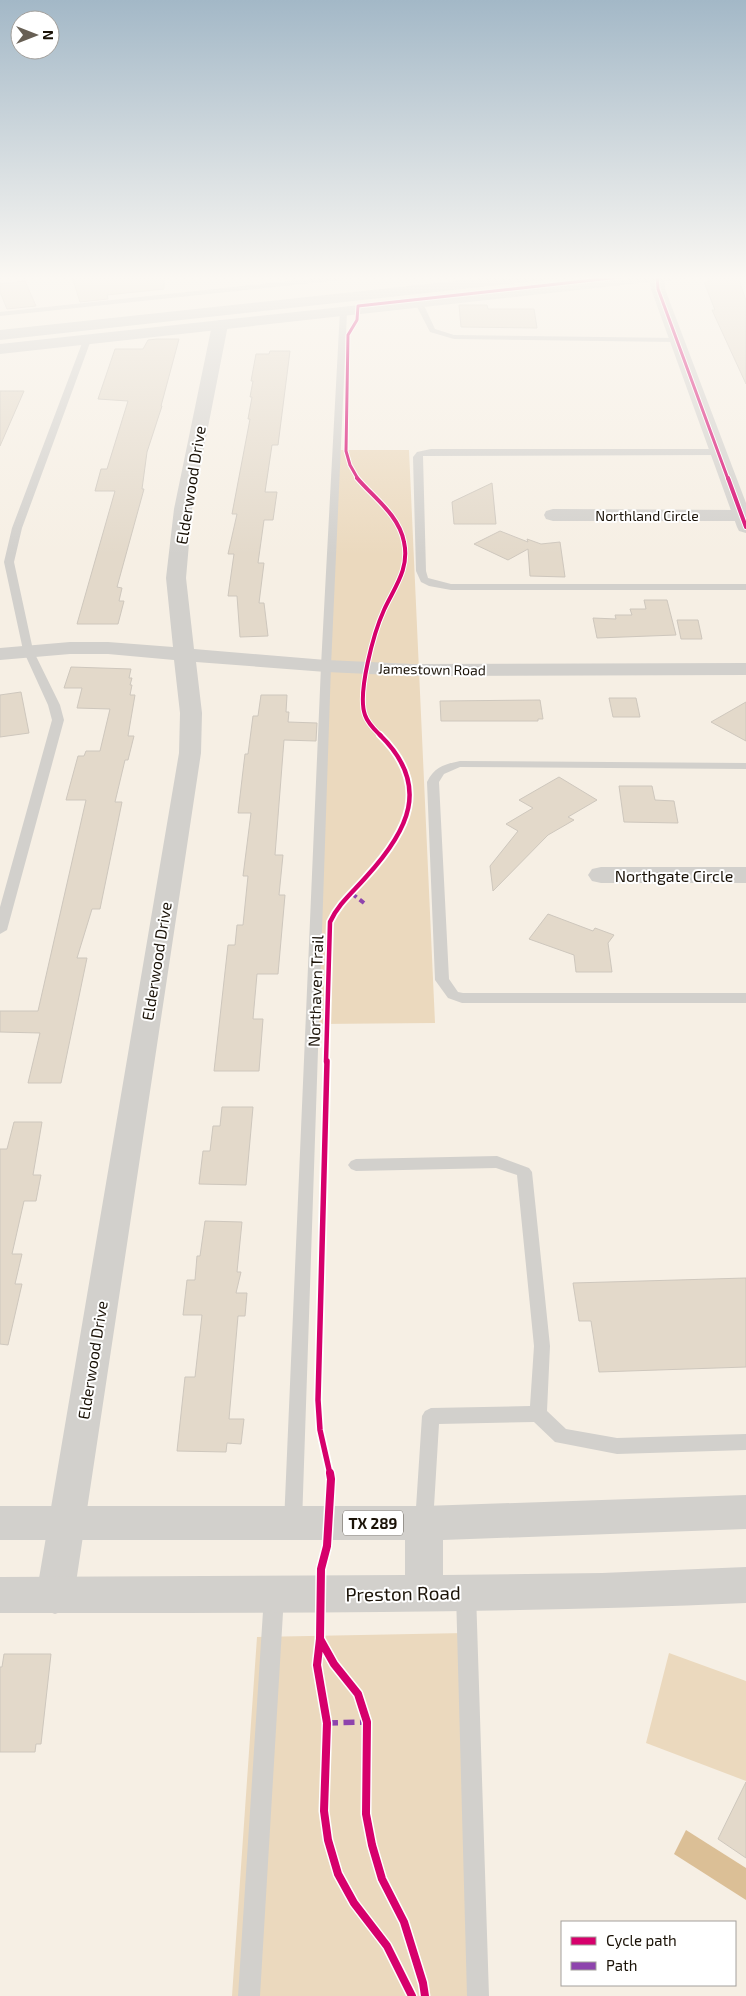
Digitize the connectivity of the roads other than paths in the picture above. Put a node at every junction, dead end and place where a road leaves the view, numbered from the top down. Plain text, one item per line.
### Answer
1 (77, 368) edge
2 (211, 368) edge
3 (339, 368) edge
4 (687, 368) edge
5 (718, 452) junction
6 (553, 515) dead end
7 (744, 522) edge
8 (746, 587) edge
9 (28, 650) junction
10 (0, 654) edge
11 (184, 654) junction
12 (326, 666) junction
13 (746, 669) edge
14 (746, 766) edge
15 (601, 875) dead end
16 (746, 875) edge
17 (0, 930) edge
18 (746, 998) edge
19 (356, 1164) dead end
20 (538, 1414) junction
21 (746, 1442) edge
22 (746, 1512) edge
23 (293, 1522) junction
24 (424, 1522) junction
25 (0, 1523) edge
26 (66, 1523) junction
27 (746, 1585) edge
28 (424, 1592) junction
29 (466, 1592) junction
30 (0, 1595) edge
31 (274, 1595) junction
32 (55, 1596) junction
33 (249, 1996) edge
34 (478, 1996) edge

1 - 9 lane
2 - 11 main road, Elderwood Drive
3 - 12 lane
4 - 5 main road
5 - 7 main road
5 - 8 lane
6 - 7 main road, Northland Circle
9 - 10 main road, Jamestown Road
9 - 11 main road, Jamestown Road
9 - 17 lane
11 - 12 main road, Jamestown Road
11 - 26 main road, Elderwood Drive
12 - 13 main road, Jamestown Road
12 - 23 lane
14 - 18 lane
15 - 16 main road, Northgate Circle
19 - 20 lane
20 - 21 lane
20 - 24 lane
22 - 24 main road, TX 289
23 - 24 main road, TX 289
23 - 26 main road, TX 289
24 - 28 main road
25 - 26 main road, TX 289
26 - 32 main road, Elderwood Drive
27 - 29 main road, Preston Road
28 - 29 main road, Preston Road
28 - 31 main road, Preston Road
29 - 34 lane
30 - 32 main road, Preston Road
31 - 32 main road, Preston Road
31 - 33 lane

